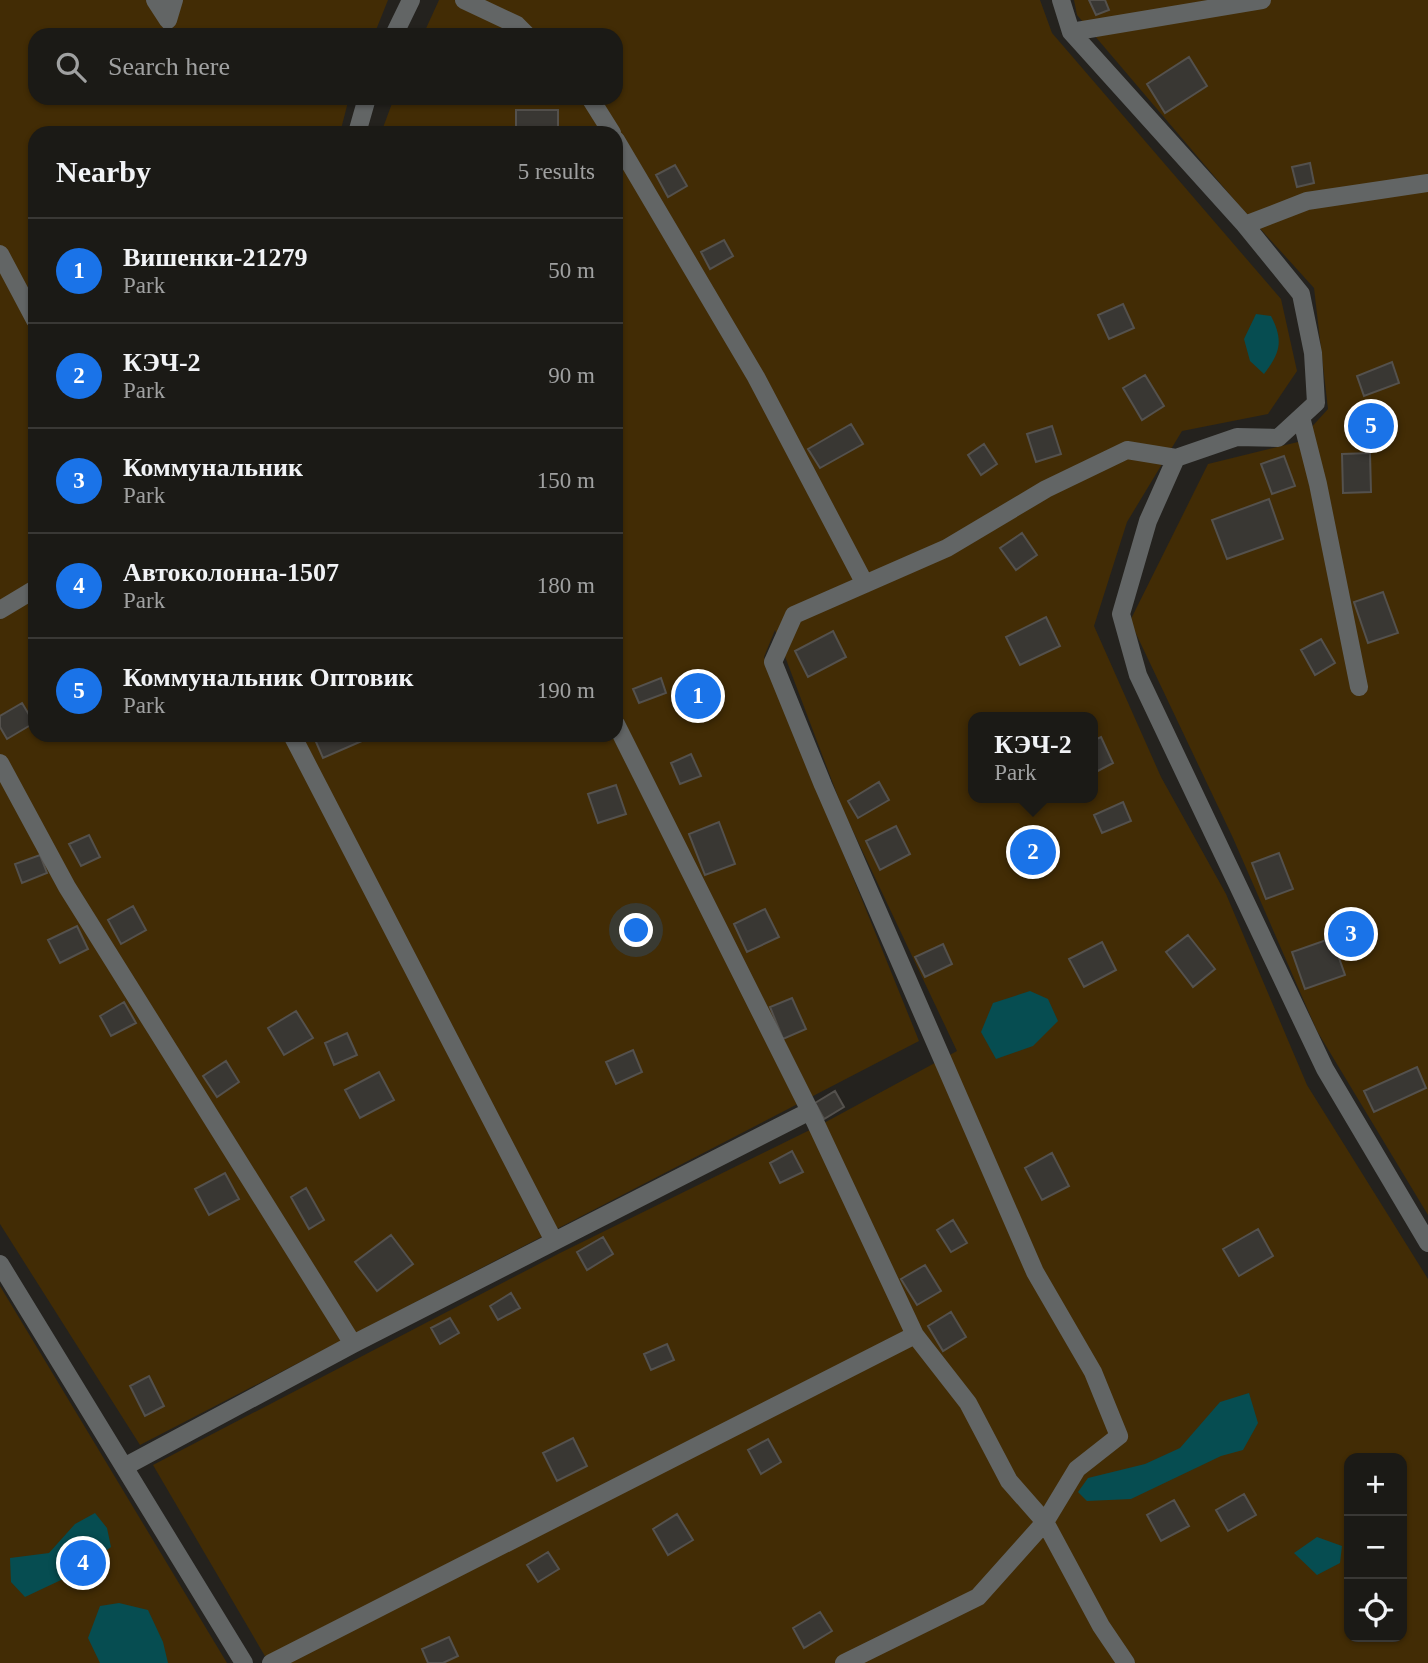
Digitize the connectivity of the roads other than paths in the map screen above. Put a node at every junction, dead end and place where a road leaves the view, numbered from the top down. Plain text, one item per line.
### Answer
1 (155, 0) edge
2 (174, 0) edge
3 (411, 0) edge
4 (464, 0) edge
5 (1061, 0) edge
6 (1262, 0) edge
7 (397, 28) edge
8 (520, 28) edge
9 (1071, 32) junction
10 (365, 105) edge
11 (594, 105) edge
12 (359, 126) edge
13 (608, 126) edge
14 (623, 152) edge
15 (1428, 183) edge
16 (1245, 225) junction
17 (0, 254) edge
18 (28, 307) edge
19 (1301, 417) junction
20 (1176, 457) junction
21 (865, 584) junction
22 (28, 593) edge
23 (0, 610) edge
24 (1359, 687) dead end
25 (623, 738) edge
26 (296, 742) edge
27 (0, 763) edge
28 (810, 1111) junction
29 (554, 1241) junction
30 (1428, 1244) edge
31 (0, 1264) edge
32 (915, 1335) junction
33 (353, 1344) junction
34 (124, 1467) junction
35 (1045, 1522) junction
36 (243, 1663) edge
37 (271, 1663) edge
38 (844, 1663) edge
39 (1126, 1663) edge

1 - 2 street
3 - 7 street
4 - 8 street
5 - 9 street
6 - 9 street
9 - 16 street
10 - 12 street
11 - 13 street
14 - 21 street
15 - 16 street
16 - 19 street
17 - 18 street
19 - 20 street
19 - 24 street
20 - 21 street
20 - 30 street
21 - 35 street
22 - 23 street
25 - 28 street
26 - 29 street
27 - 33 street
28 - 29 street
28 - 32 street
29 - 33 street
31 - 34 street
32 - 35 street
32 - 37 street
33 - 34 street
34 - 36 street
35 - 38 street
35 - 39 street

